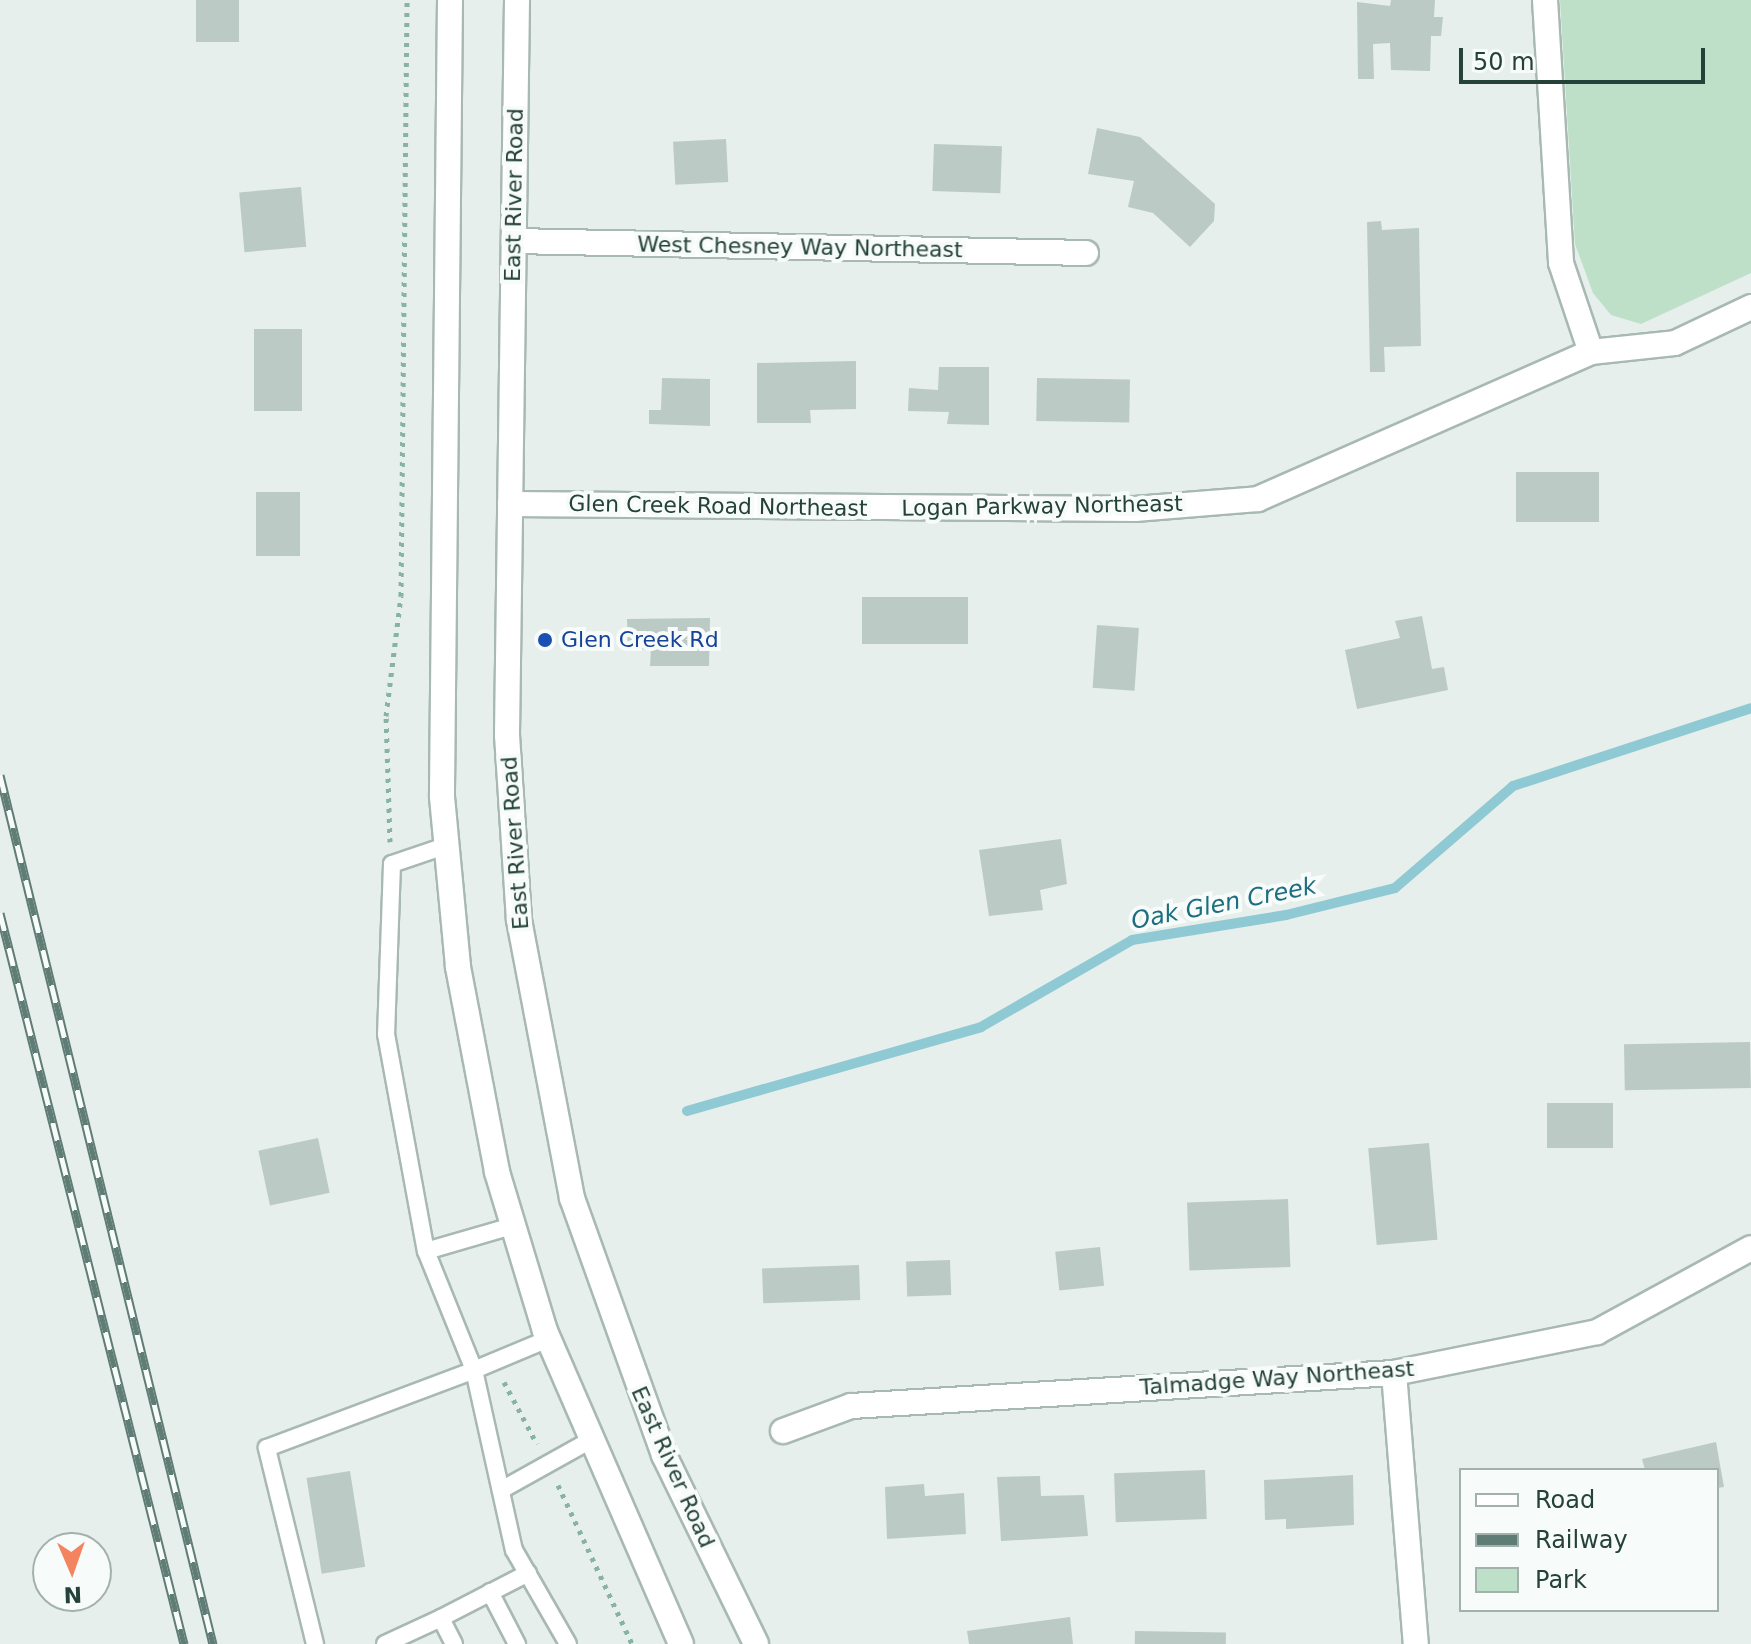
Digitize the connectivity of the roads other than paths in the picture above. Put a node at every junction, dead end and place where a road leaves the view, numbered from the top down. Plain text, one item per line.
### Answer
1 (450, 0) edge
2 (517, 0) edge
3 (1545, 0) edge
4 (514, 241) junction
5 (1086, 253) dead end
6 (1751, 307) edge
7 (1591, 352) junction
8 (518, 504) junction
9 (572, 505) junction
10 (1119, 510) dead end
11 (445, 846) junction
12 (512, 1226) junction
13 (1751, 1248) edge
14 (426, 1251) junction
15 (548, 1339) junction
16 (474, 1370) junction
17 (1394, 1373) junction
18 (783, 1431) dead end
19 (589, 1441) junction
20 (501, 1490) junction
21 (528, 1573) junction
22 (490, 1592) junction
23 (441, 1618) junction
24 (315, 1644) edge
25 (385, 1644) edge
26 (454, 1644) edge
27 (517, 1644) edge
28 (568, 1644) edge
29 (681, 1644) edge
30 (756, 1644) edge
31 (1416, 1644) edge

1 - 11 street
2 - 4 street, East River Road
3 - 7 street
4 - 5 street, West Chesney Way Northeast
4 - 8 street, East River Road
6 - 7 street, Logan Parkway Northeast
7 - 9 street, Logan Parkway Northeast
8 - 9 street, Glen Creek Road Northeast
8 - 30 street, East River Road
9 - 10 street, Glen Creek Road Northeast
11 - 12 street
11 - 14 lane
12 - 14 lane
12 - 15 street
13 - 17 street, Talmadge Way Northeast
14 - 16 lane
15 - 16 lane
15 - 19 street
16 - 20 lane
16 - 24 lane
17 - 18 street, Talmadge Way Northeast
17 - 31 street
19 - 20 lane
19 - 29 street
20 - 21 lane
21 - 22 lane
21 - 28 lane
22 - 23 lane
22 - 27 lane
23 - 25 lane
23 - 26 lane

